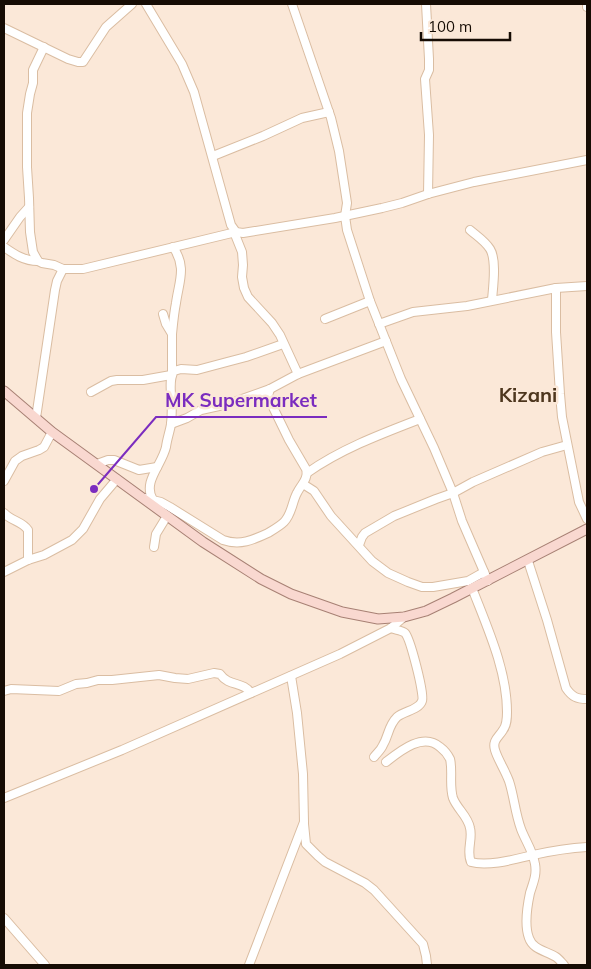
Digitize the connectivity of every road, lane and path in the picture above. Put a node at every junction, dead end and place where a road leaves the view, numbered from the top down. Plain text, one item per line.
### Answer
1 (132, 4) edge
2 (146, 4) edge
3 (292, 4) edge
4 (426, 4) edge
5 (4, 28) edge
6 (44, 47) junction
7 (329, 112) junction
8 (213, 156) junction
9 (587, 160) edge
10 (428, 194) junction
11 (29, 207) junction
12 (345, 216) junction
13 (470, 230) dead end
14 (235, 232) junction
15 (4, 240) edge
16 (4, 247) edge
17 (173, 247) junction
18 (38, 261) junction
19 (63, 270) junction
20 (587, 286) edge
21 (556, 288) junction
22 (492, 300) junction
23 (370, 301) junction
24 (163, 314) dead end
25 (325, 319) dead end
26 (379, 324) junction
27 (172, 334) junction
28 (386, 341) junction
29 (283, 344) junction
30 (172, 374) junction
31 (298, 374) junction
32 (4, 391) edge
33 (91, 392) dead end
34 (266, 392) junction
35 (36, 418) junction
36 (420, 419) junction
37 (171, 424) junction
38 (52, 432) junction
39 (567, 445) junction
40 (97, 464) junction
41 (157, 467) junction
42 (307, 473) junction
43 (117, 479) junction
44 (4, 481) edge
45 (303, 484) junction
46 (452, 493) junction
47 (142, 498) junction
48 (153, 500) junction
49 (4, 513) edge
50 (167, 516) junction
51 (587, 520) edge
52 (587, 529) edge
53 (154, 546) dead end
54 (359, 546) junction
55 (28, 560) junction
56 (528, 560) junction
57 (4, 572) edge
58 (484, 572) junction
59 (488, 581) junction
60 (472, 588) junction
61 (404, 617) junction
62 (391, 628) junction
63 (291, 676) junction
64 (6, 689) edge
65 (251, 693) junction
66 (587, 699) edge
67 (374, 757) dead end
68 (386, 762) dead end
69 (4, 798) edge
70 (304, 822) junction
71 (587, 847) edge
72 (532, 855) junction
73 (4, 918) edge
74 (45, 965) edge
75 (249, 965) edge
76 (426, 965) edge
77 (564, 965) edge

1 - 6 street
2 - 8 street
3 - 7 street
4 - 10 street
5 - 6 street
6 - 11 street
7 - 8 street
7 - 12 street
8 - 14 street
9 - 10 street
10 - 12 street
11 - 15 street
11 - 18 street
12 - 14 street
12 - 23 street
13 - 22 street
14 - 17 street
14 - 29 street
16 - 18 street
17 - 19 street
17 - 27 street
18 - 19 street
19 - 35 street
20 - 21 street
21 - 22 street
21 - 39 street
22 - 26 street
23 - 25 street
23 - 26 street
24 - 27 street
26 - 28 street
27 - 30 street
28 - 31 street
28 - 36 street
29 - 30 street
29 - 31 street
30 - 33 street
30 - 37 street
31 - 34 street
32 - 35 main road
34 - 37 street
34 - 42 street
35 - 38 main road
36 - 42 street
36 - 46 street
37 - 41 street
38 - 40 main road
38 - 44 street
39 - 46 street
39 - 51 street
40 - 41 street
40 - 43 main road
41 - 48 street
42 - 45 street
43 - 47 main road
43 - 55 street
45 - 48 street
45 - 54 street
46 - 54 street
46 - 58 street
47 - 48 street
47 - 50 main road
49 - 55 street
50 - 53 street
50 - 61 main road
52 - 56 main road
54 - 58 street
55 - 57 street
56 - 59 main road
56 - 66 street
58 - 59 street
59 - 60 main road
60 - 61 main road
60 - 72 street
61 - 62 street
62 - 63 street
62 - 67 street
63 - 65 street
63 - 70 street
64 - 65 street
65 - 69 street
68 - 72 street
70 - 75 street
70 - 76 street
71 - 72 street
72 - 77 street
73 - 74 street

